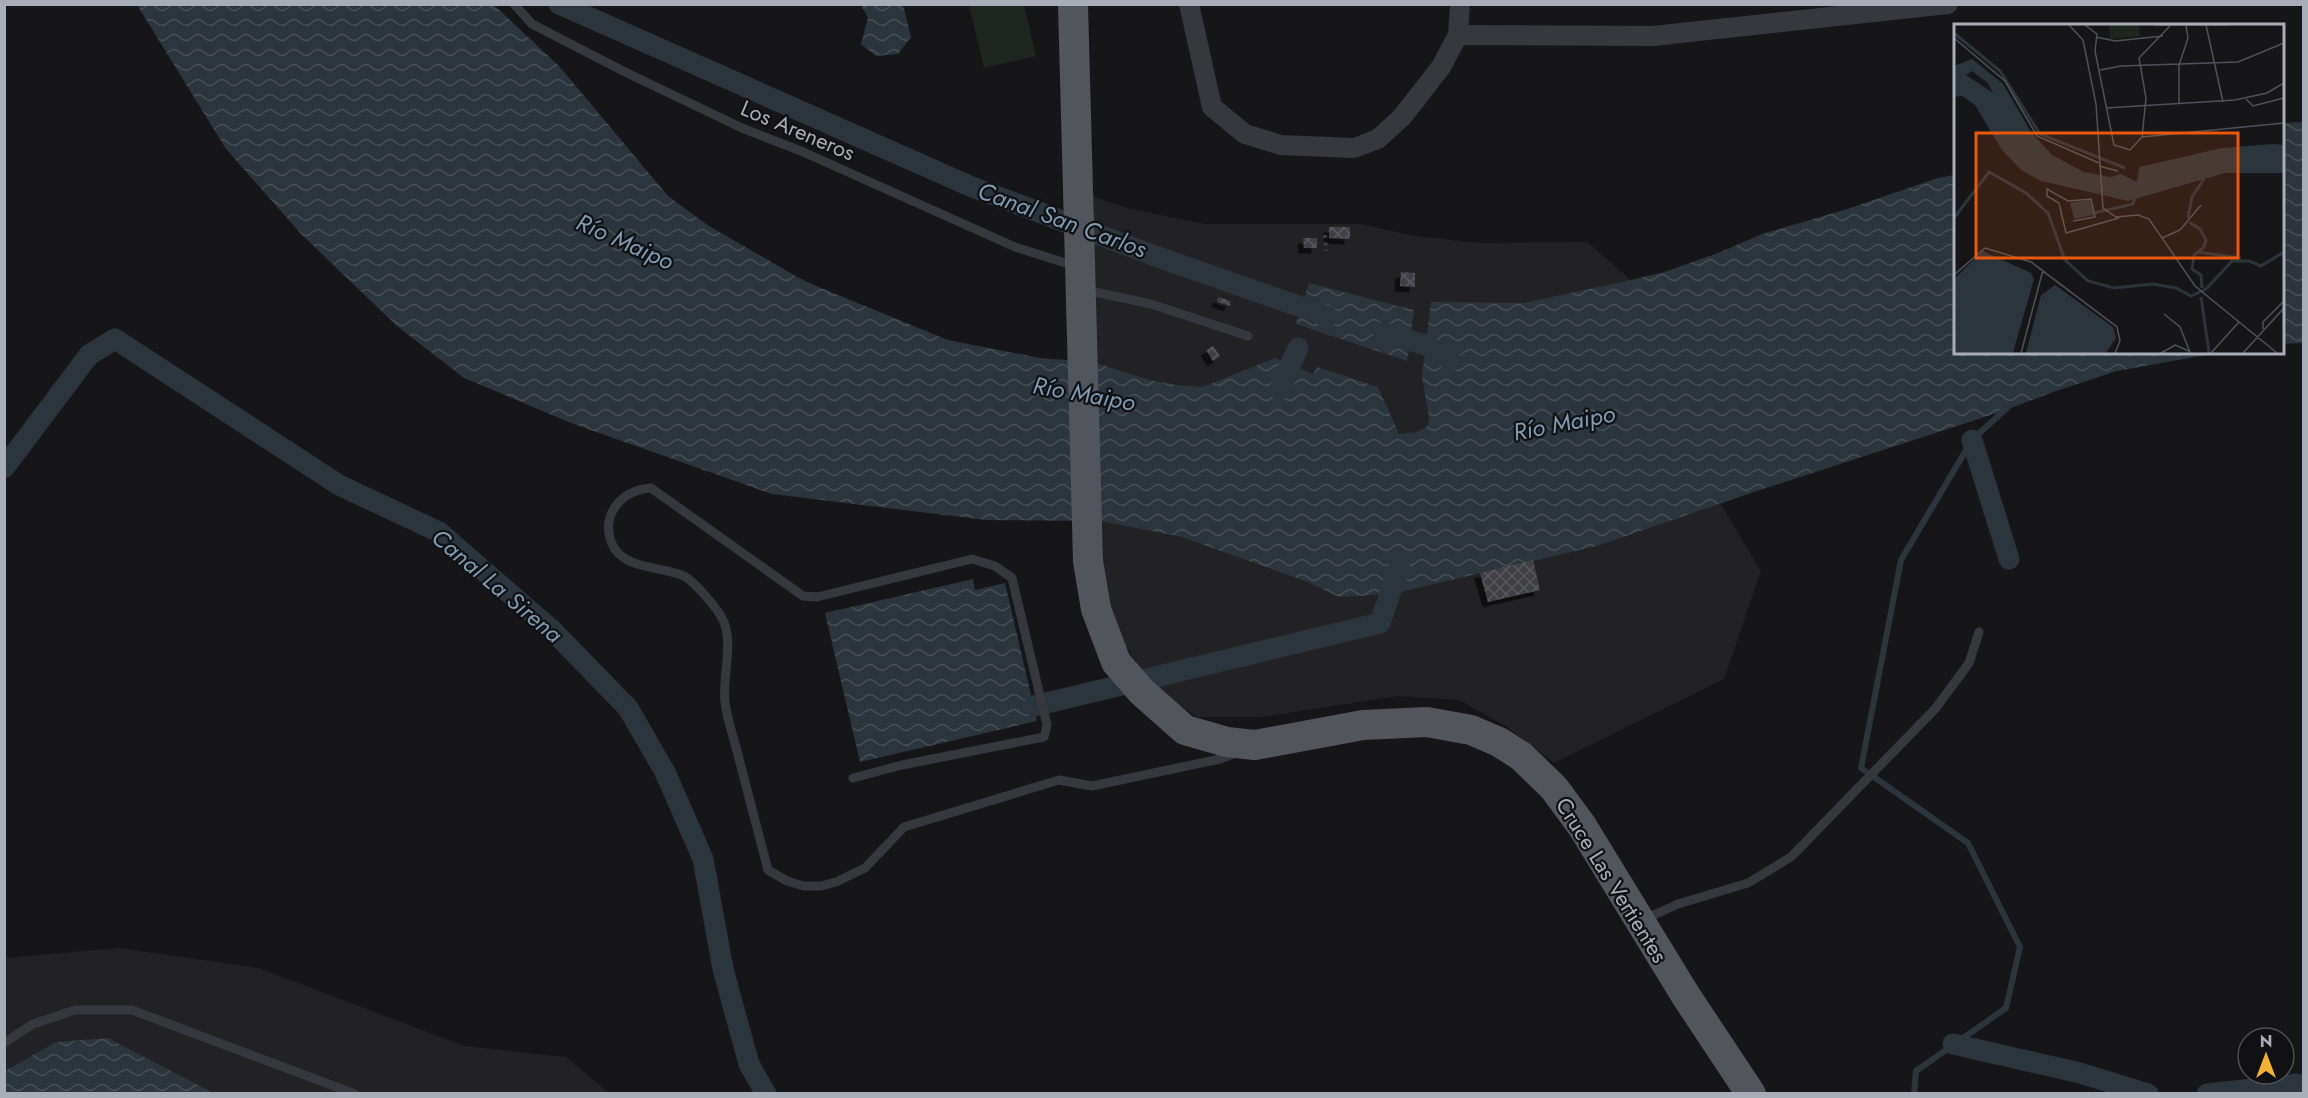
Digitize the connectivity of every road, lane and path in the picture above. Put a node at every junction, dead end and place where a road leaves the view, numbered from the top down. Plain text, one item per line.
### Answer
1 (514, 4) edge
2 (1073, 4) edge
3 (1189, 4) edge
4 (1460, 4) edge
5 (1948, 4) edge
6 (1458, 35) junction
7 (1325, 236) dead end
8 (1326, 251) dead end
9 (1080, 272) junction
10 (1248, 336) dead end
11 (1979, 632) dead end
12 (1255, 745) junction
13 (853, 778) dead end
14 (1639, 921) junction
15 (4, 1043) edge
16 (355, 1094) edge
17 (1751, 1094) edge

1 - 9 lane, Los Areneros
2 - 9 main road, Cruce Las Vertientes
3 - 6 street
4 - 6 street
5 - 6 street
7 - 8 path
9 - 10 lane, Los Areneros
9 - 12 main road, Cruce Las Vertientes
11 - 14 lane
12 - 13 lane
12 - 14 main road, Cruce Las Vertientes
14 - 17 main road, Cruce Las Vertientes
15 - 16 lane

